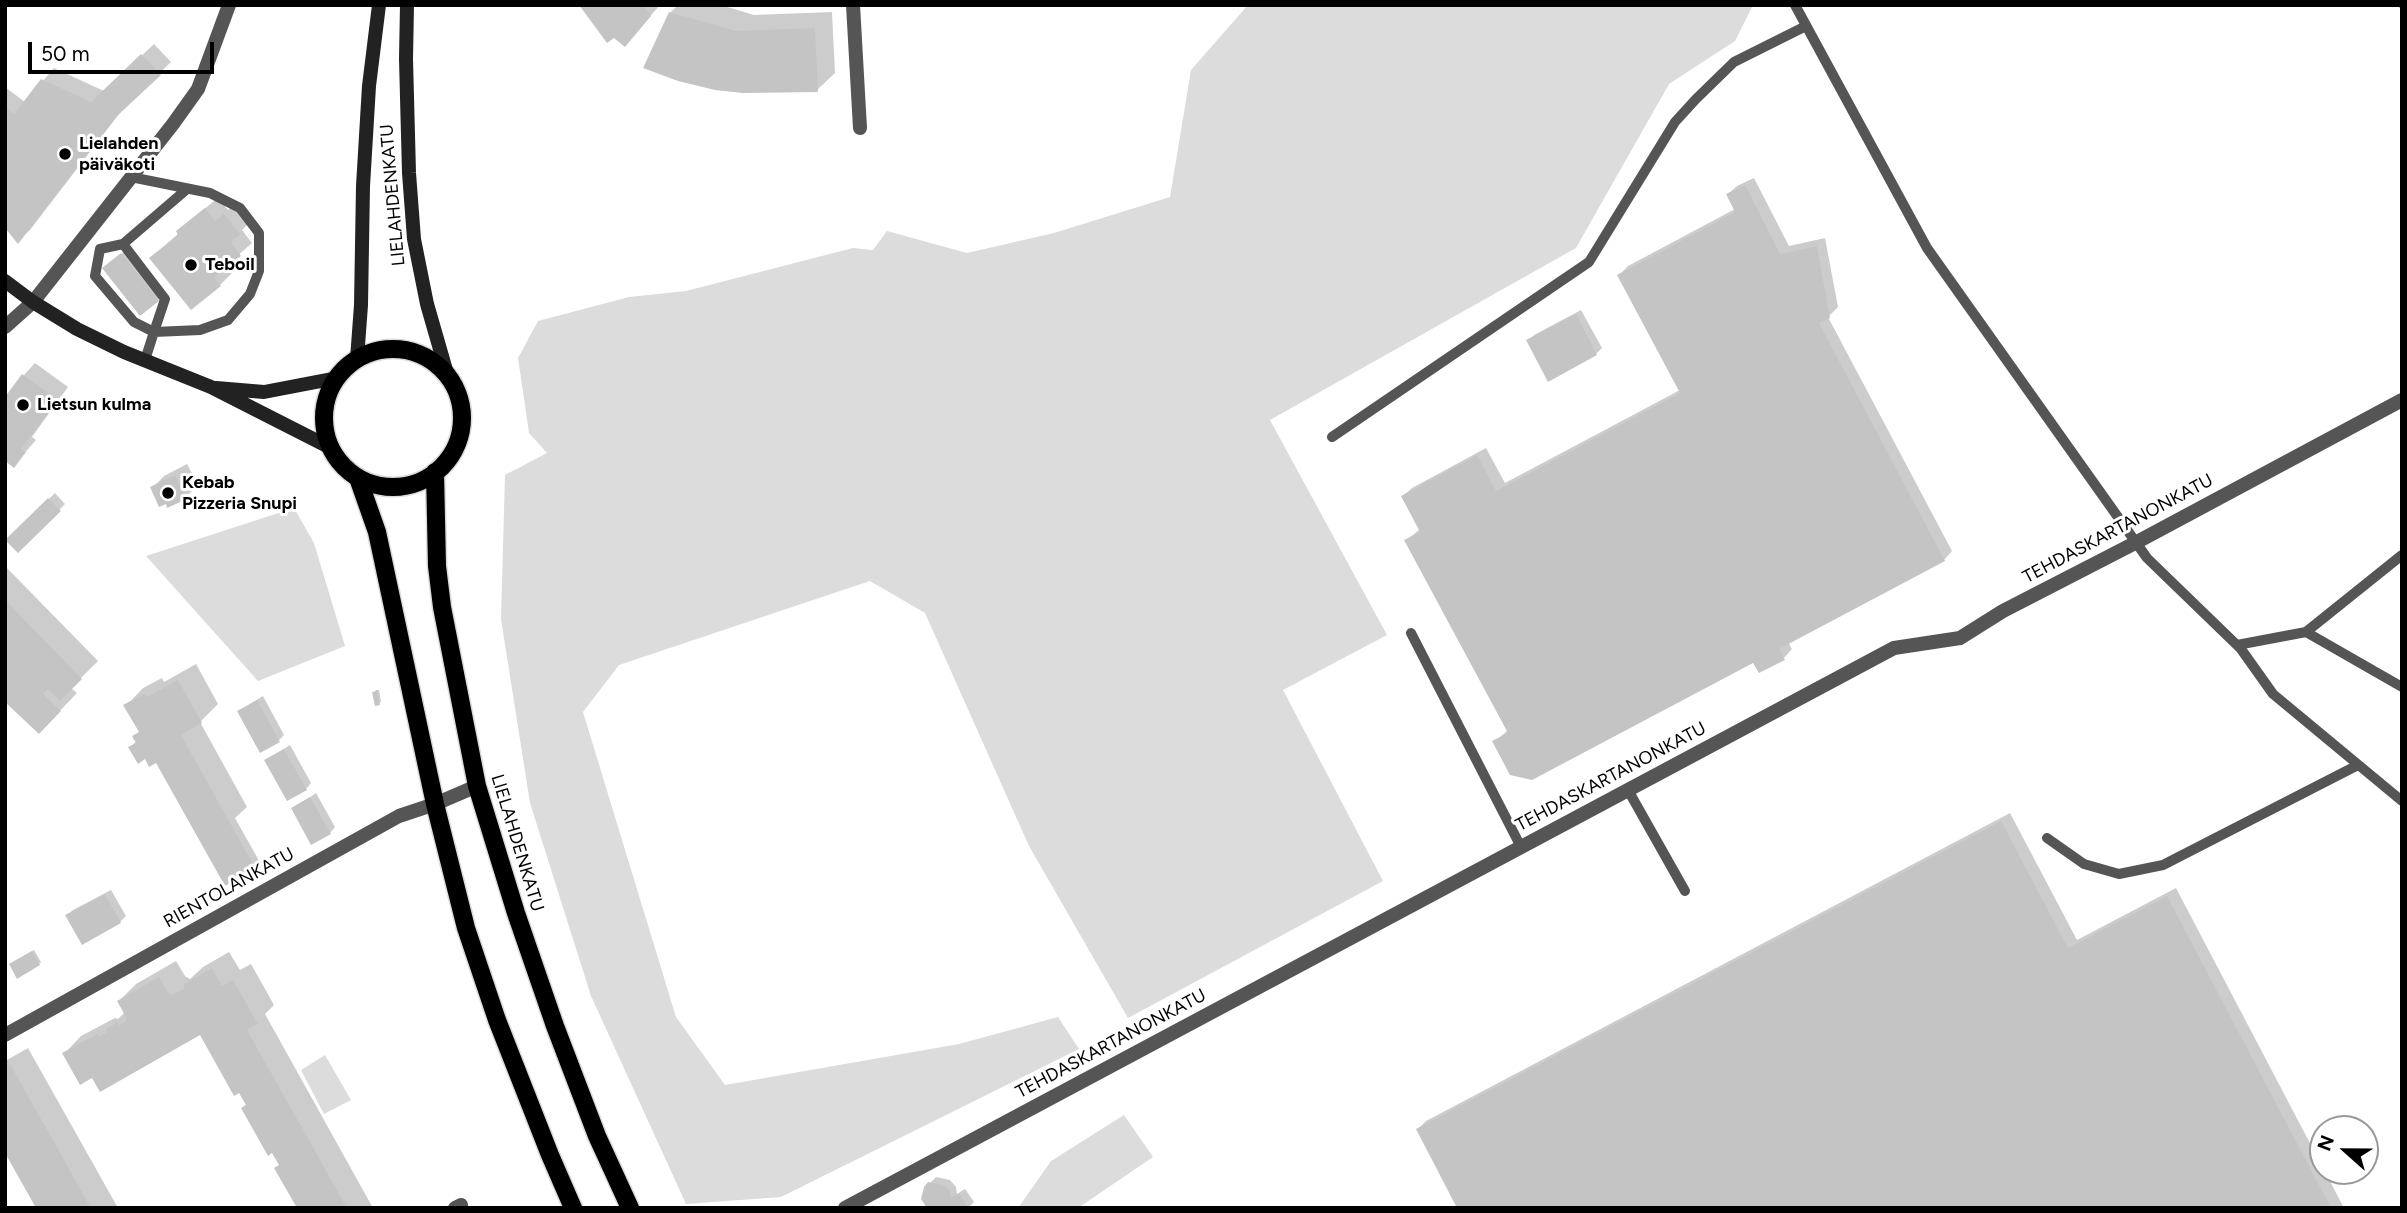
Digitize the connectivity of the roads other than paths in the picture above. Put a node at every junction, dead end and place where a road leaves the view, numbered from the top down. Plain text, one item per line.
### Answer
1 (229, 5) edge
2 (379, 5) edge
3 (407, 5) edge
4 (853, 5) edge
5 (1795, 5) edge
6 (1806, 26) junction
7 (860, 128) dead end
8 (131, 177) junction
9 (187, 189) junction
10 (84, 237) junction
11 (123, 244) junction
12 (100, 249) junction
13 (5, 281) edge
14 (33, 302) junction
15 (5, 327) edge
16 (155, 332) junction
17 (357, 359) junction
18 (145, 360) junction
19 (448, 377) junction
20 (337, 378) junction
21 (211, 387) junction
22 (2402, 400) edge
23 (1332, 437) dead end
24 (331, 448) junction
25 (435, 472) junction
26 (358, 478) junction
27 (2137, 542) junction
28 (2402, 555) edge
29 (2306, 632) junction
30 (1411, 633) dead end
31 (2236, 645) junction
32 (2402, 687) edge
33 (2358, 765) junction
34 (477, 786) junction
35 (1628, 790) junction
36 (2402, 801) edge
37 (435, 804) junction
38 (2047, 838) dead end
39 (1521, 847) junction
40 (1685, 891) dead end
41 (5, 1035) edge
42 (573, 1208) edge
43 (630, 1208) edge
44 (845, 1208) edge

1 - 8 street
2 - 17 main road, LIELAHDENKATU
3 - 19 main road, LIELAHDENKATU
4 - 7 street
5 - 6 lane
6 - 23 lane
6 - 27 lane
8 - 9 lane
8 - 10 street
9 - 11 lane
9 - 16 lane
10 - 12 lane
10 - 14 street
11 - 12 lane
11 - 16 lane
12 - 16 lane
13 - 14 main road
14 - 15 street
14 - 18 main road
16 - 18 lane
17 - 19 main road
17 - 20 main road
18 - 21 main road
19 - 25 main road
20 - 21 main road
20 - 24 main road
21 - 24 main road
22 - 27 street, TEHDASKARTANONKATU
24 - 26 main road
25 - 26 main road
25 - 34 main road, LIELAHDENKATU
26 - 37 main road
27 - 31 lane
27 - 35 street, TEHDASKARTANONKATU
28 - 29 lane
29 - 31 lane
29 - 32 lane
30 - 39 lane
31 - 33 lane
33 - 36 lane
33 - 38 lane
34 - 37 street, RIENTOLANKATU
34 - 43 main road, LIELAHDENKATU
35 - 39 street, TEHDASKARTANONKATU
35 - 40 lane
37 - 41 street, RIENTOLANKATU
37 - 42 main road
39 - 44 street, TEHDASKARTANONKATU

